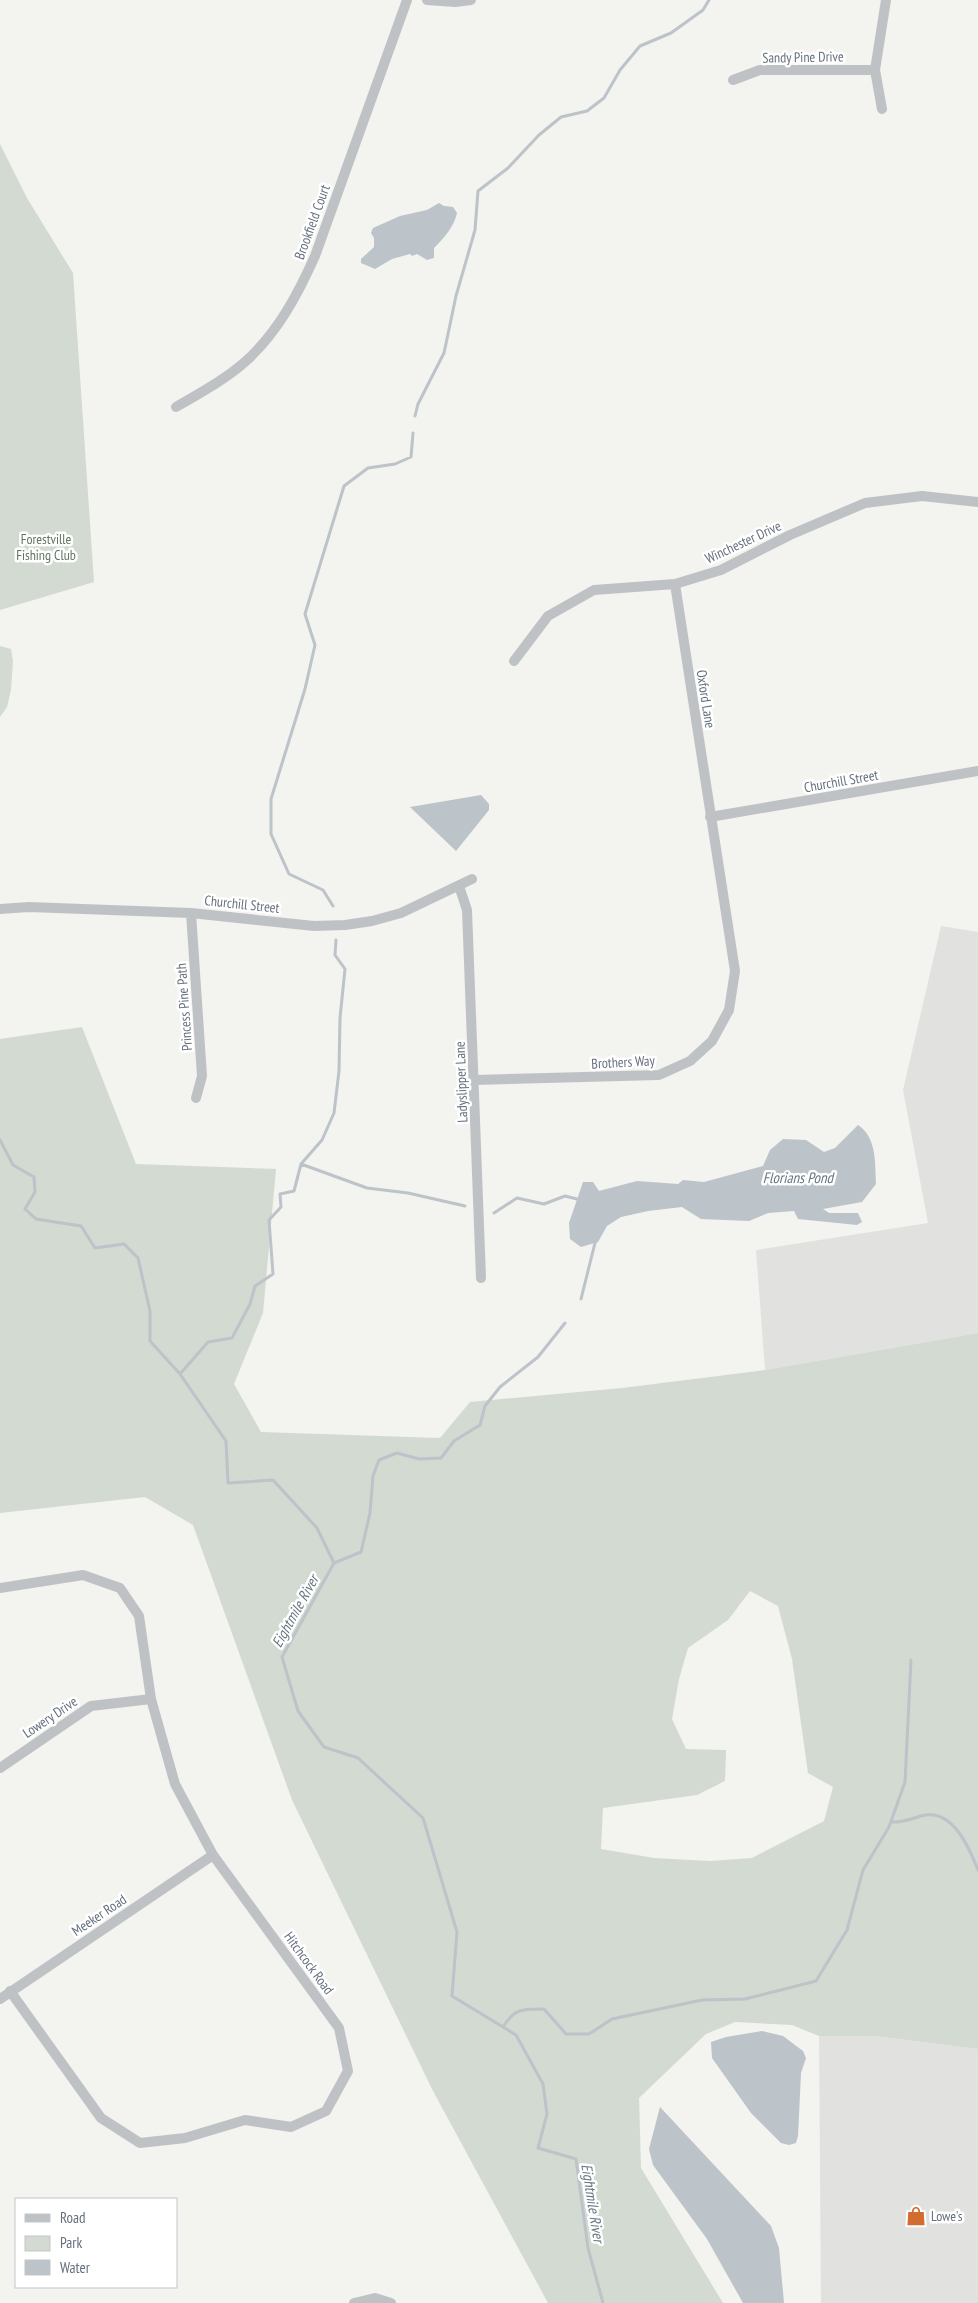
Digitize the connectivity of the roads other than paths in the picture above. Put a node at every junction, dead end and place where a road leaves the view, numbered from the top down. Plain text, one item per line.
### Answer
1 (407, 0) edge
2 (427, 0) edge
3 (470, 0) edge
4 (886, 0) edge
5 (875, 70) junction
6 (733, 80) dead end
7 (882, 109) dead end
8 (176, 407) dead end
9 (978, 502) edge
10 (675, 584) junction
11 (514, 661) dead end
12 (978, 771) edge
13 (710, 818) junction
14 (472, 879) dead end
15 (459, 886) junction
16 (0, 909) edge
17 (191, 913) junction
18 (475, 1080) junction
19 (196, 1098) dead end
20 (481, 1278) dead end
21 (0, 1588) edge
22 (151, 1699) junction
23 (0, 1768) edge
24 (213, 1855) junction
25 (10, 1991) junction
26 (0, 1999) edge
27 (354, 2303) edge
28 (391, 2303) edge

1 - 8 street, Brookfield Court
2 - 3 street
4 - 5 street
5 - 6 street, Sandy Pine Drive
5 - 7 street
9 - 10 street, Winchester Drive
10 - 11 street, Winchester Drive
10 - 13 street, Oxford Lane
12 - 13 street, Churchill Street
13 - 18 street, Brothers Way
14 - 15 street, Churchill Street
15 - 17 street, Churchill Street
15 - 18 street, Ladyslipper Lane
16 - 17 street, Churchill Street
17 - 19 street, Princess Pine Path
18 - 20 street, Ladyslipper Lane
21 - 22 street, Hitchcock Road
22 - 23 street, Lowery Drive
22 - 24 street, Hitchcock Road
24 - 25 street, Meeker Road
24 - 25 street, Hitchcock Road
25 - 26 street, Meeker Road
27 - 28 street

